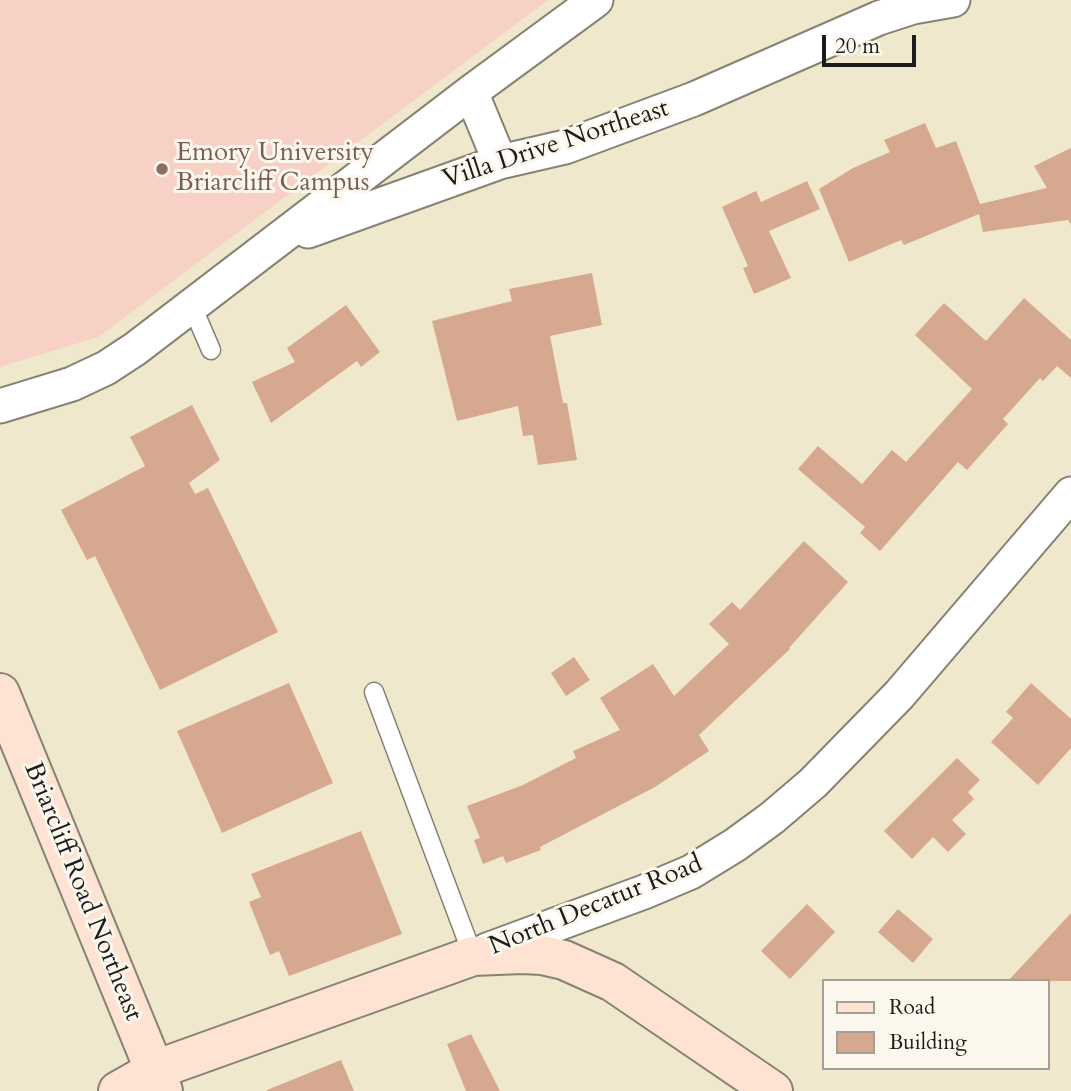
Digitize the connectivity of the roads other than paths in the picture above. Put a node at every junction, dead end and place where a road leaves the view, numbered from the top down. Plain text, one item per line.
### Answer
1 (596, 0) edge
2 (953, 0) edge
3 (471, 92) junction
4 (500, 162) junction
5 (275, 244) junction
6 (192, 306) junction
7 (211, 350) dead end
8 (0, 406) edge
9 (1071, 494) edge
10 (374, 692) dead end
11 (0, 693) edge
12 (472, 956) junction
13 (159, 1081) edge
14 (118, 1091) edge
15 (773, 1091) edge

1 - 3 street
2 - 4 street, Villa Drive Northeast
3 - 4 street
3 - 5 street
4 - 5 street, Villa Drive Northeast
5 - 6 street
6 - 7 lane
6 - 8 street
9 - 12 street, North Decatur Road
10 - 12 lane
11 - 13 street, Briarcliff Road Northeast
12 - 13 street, North Decatur Road
12 - 15 street
13 - 14 street, North Decatur Road

